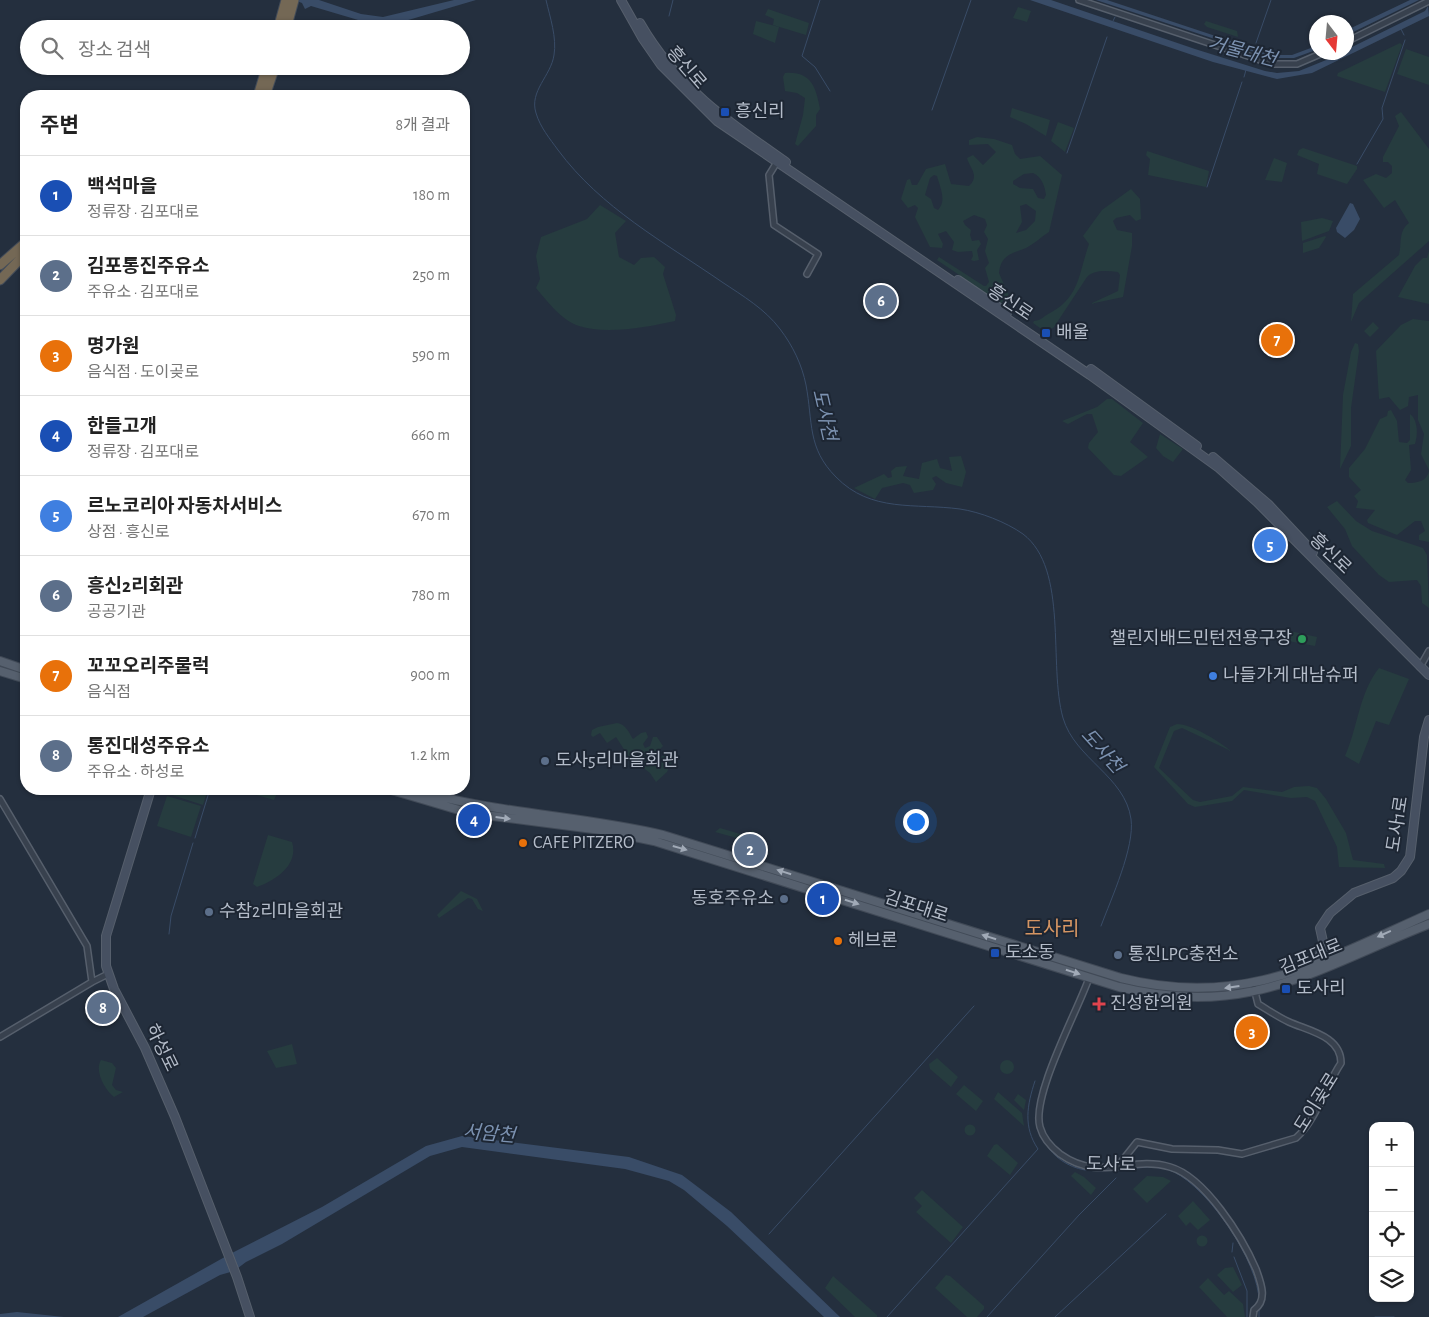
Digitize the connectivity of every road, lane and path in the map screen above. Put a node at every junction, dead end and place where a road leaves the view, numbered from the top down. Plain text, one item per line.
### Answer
1 (286, 0) edge
2 (294, 0) edge
3 (621, 0) edge
4 (627, 0) edge
5 (1079, 0) edge
6 (1429, 1) edge
7 (287, 12) junction
8 (283, 20) edge
9 (287, 20) edge
10 (1354, 38) edge
11 (1309, 59) edge
12 (264, 75) edge
13 (272, 75) edge
14 (260, 90) edge
15 (268, 90) edge
16 (777, 162) junction
17 (20, 247) edge
18 (20, 259) edge
19 (0, 265) edge
20 (807, 274) dead end
21 (0, 280) edge
22 (1429, 651) edge
23 (0, 661) edge
24 (1421, 664) junction
25 (20, 668) edge
26 (1429, 668) edge
27 (0, 671) edge
28 (1429, 675) edge
29 (20, 677) edge
30 (1429, 720) edge
31 (148, 795) edge
32 (148, 795) edge
33 (409, 795) edge
34 (436, 795) edge
35 (0, 800) edge
36 (1429, 913) edge
37 (1429, 925) edge
38 (1324, 946) junction
39 (1340, 953) junction
40 (1314, 964) junction
41 (106, 975) junction
42 (1090, 978) junction
43 (92, 982) junction
44 (1253, 984) junction
45 (1255, 992) junction
46 (0, 1037) edge
47 (1117, 1167) junction
48 (226, 1251) junction
49 (248, 1317) edge
50 (1253, 1317) edge

1 - 7 highway
2 - 7 highway
3 - 16 main road, 흥신로
4 - 24 main road, 흥신로
5 - 11 street
6 - 10 street
7 - 8 highway
7 - 9 highway
12 - 14 highway
13 - 15 highway
16 - 20 street
16 - 24 main road, 흥신로
17 - 19 highway
18 - 21 highway
22 - 24 street
23 - 25 main road
24 - 26 main road, 흥신로
24 - 28 main road, 흥신로
27 - 29 main road
30 - 38 main road, 도사1로
31 - 41 main road, 하성로
32 - 48 main road, 하성로
33 -> 42 main road, 김포대로
44 -> 34 main road, 김포대로
35 - 43 street
36 -> 39 main road, 김포대로
37 - 45 main road, 김포대로
38 - 39 main road
38 - 40 main road
39 - 40 main road, 김포대로
40 - 44 main road, 김포대로
41 - 43 street
41 - 48 main road, 하성로
42 - 45 main road, 김포대로
42 - 47 street, 도사로
43 - 46 street
44 - 45 street, 도이곶로
45 - 47 street, 도이곶로
47 - 50 street, 도사로
48 - 49 main road

